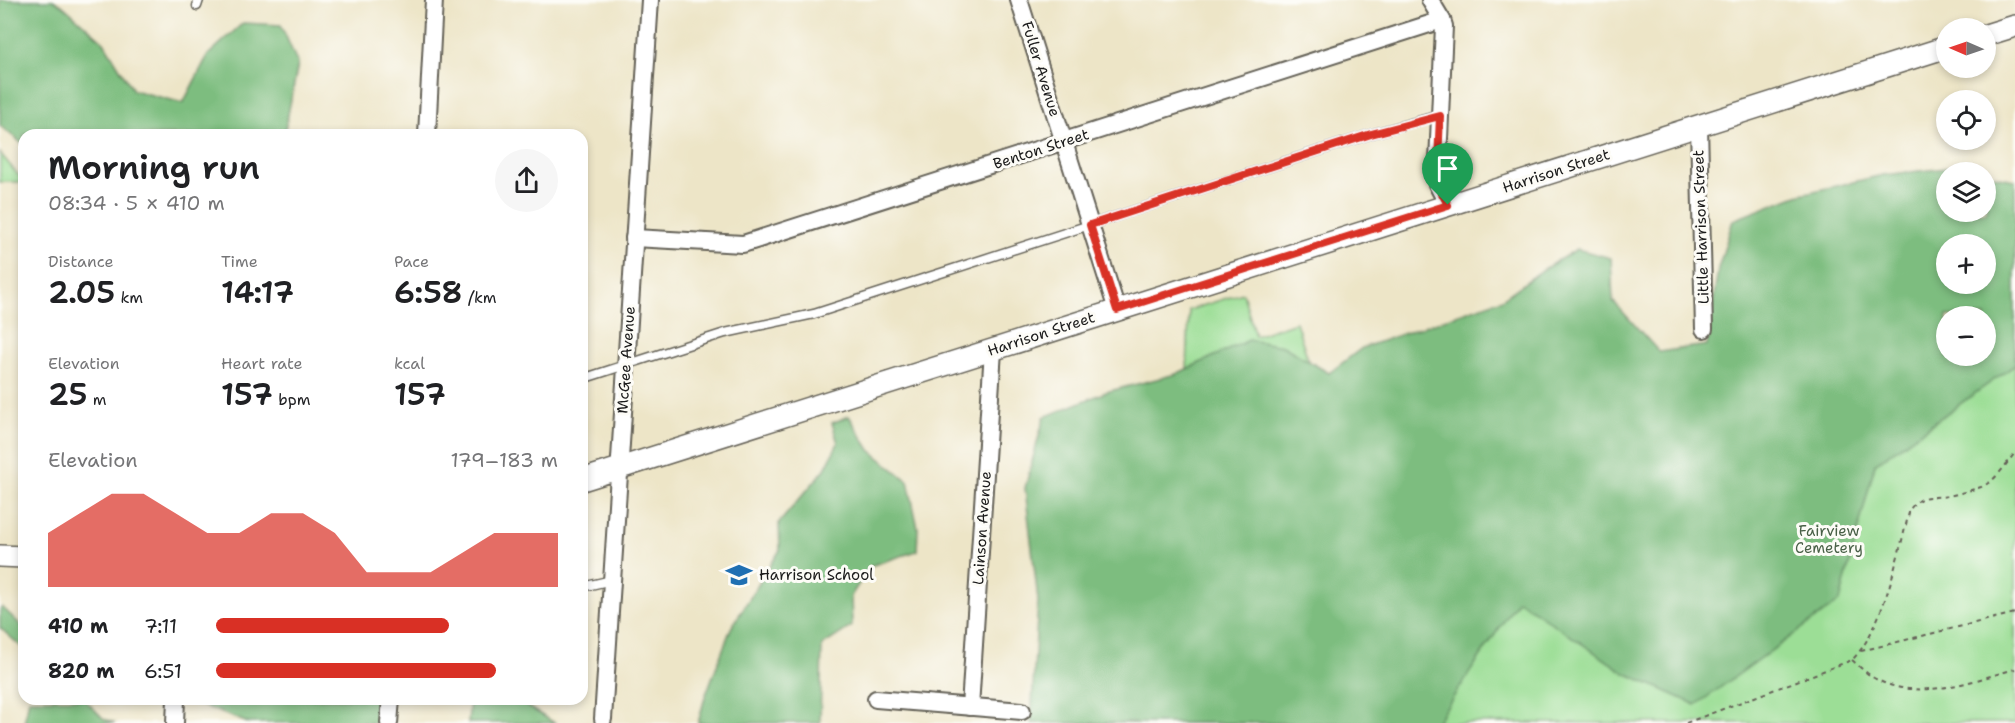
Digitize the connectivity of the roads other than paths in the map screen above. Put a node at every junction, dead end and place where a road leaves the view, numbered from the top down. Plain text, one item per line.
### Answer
1 (434, 0) edge
2 (650, 0) edge
3 (1019, 0) edge
4 (1430, 0) edge
5 (1442, 20) junction
6 (2015, 26) edge
7 (1996, 32) edge
8 (1936, 51) edge
9 (1440, 116) junction
10 (1699, 126) junction
11 (427, 129) edge
12 (1063, 141) junction
13 (1448, 205) junction
14 (1090, 225) junction
15 (634, 238) junction
16 (1117, 310) junction
17 (1704, 328) dead end
18 (993, 350) junction
19 (625, 364) junction
20 (588, 377) edge
21 (620, 468) junction
22 (588, 478) edge
23 (0, 556) edge
24 (18, 557) edge
25 (612, 580) junction
26 (588, 586) edge
27 (876, 699) dead end
28 (176, 705) edge
29 (390, 705) edge
30 (970, 707) junction
31 (1022, 711) dead end
32 (603, 719) dead end
33 (175, 723) edge
34 (389, 723) edge

1 - 11 street
2 - 15 street, McGee Avenue
3 - 12 street, Fuller Avenue
4 - 5 street
5 - 9 street
5 - 12 street, Benton Street
6 - 7 street
8 - 10 street, Harrison Street
9 - 13 street
9 - 14 lane
10 - 13 street, Harrison Street
10 - 17 street, Little Harrison Street
12 - 14 street, Fuller Avenue
12 - 15 street, Benton Street
13 - 16 street, Harrison Street
14 - 16 street, Fuller Avenue
14 - 19 lane
15 - 19 street, McGee Avenue
16 - 18 street, Harrison Street
18 - 21 street, Harrison Street
18 - 30 street, Lainson Avenue
19 - 20 lane
19 - 21 street, McGee Avenue
21 - 22 street, Harrison Street
21 - 25 street, McGee Avenue
23 - 24 street
25 - 26 lane
25 - 32 street, McGee Avenue
27 - 30 street
28 - 33 street
29 - 34 street
30 - 31 street

